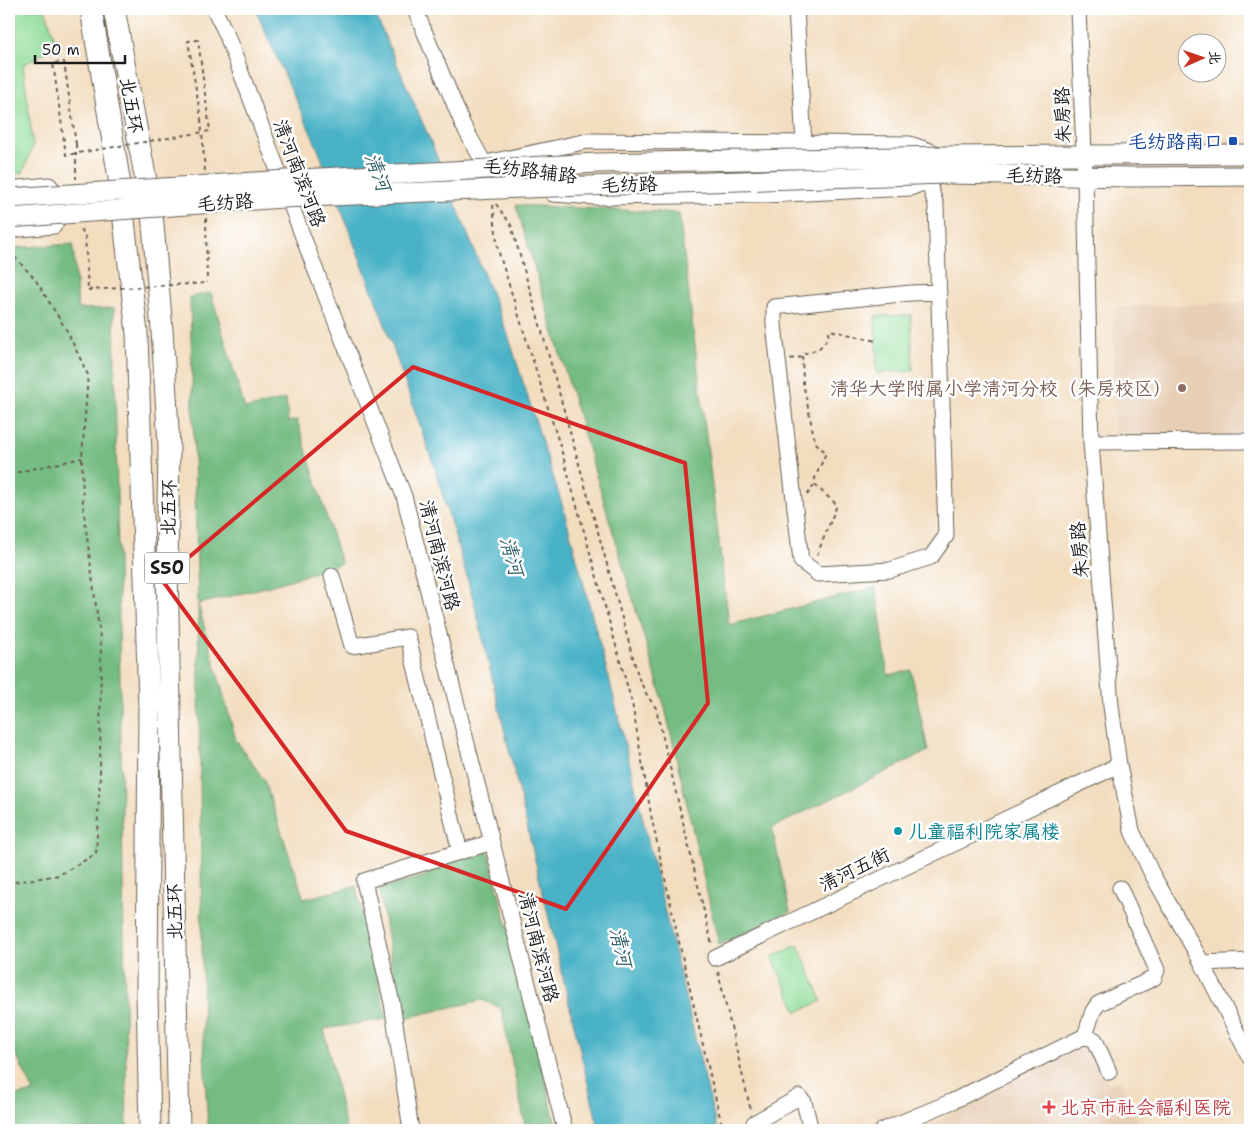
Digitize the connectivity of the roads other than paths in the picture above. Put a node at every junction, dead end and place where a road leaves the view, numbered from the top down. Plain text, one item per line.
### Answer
1 (91, 9) edge
2 (114, 9) edge
3 (214, 9) edge
4 (415, 9) edge
5 (796, 9) edge
6 (1078, 9) edge
7 (804, 143) junction
8 (1250, 154) edge
9 (1083, 156) junction
10 (484, 163) junction
11 (946, 165) junction
12 (1085, 176) junction
13 (1250, 176) edge
14 (928, 181) junction
15 (491, 184) junction
16 (9, 189) edge
17 (286, 190) junction
18 (9, 198) edge
19 (9, 218) edge
20 (9, 230) edge
21 (939, 292) junction
22 (1250, 441) edge
23 (1091, 442) junction
24 (332, 576) dead end
25 (1119, 765) junction
26 (492, 842) junction
27 (460, 852) junction
28 (1120, 888) dead end
29 (715, 958) road end
30 (1250, 961) edge
31 (1202, 962) junction
32 (1085, 1036) junction
33 (1250, 1058) edge
34 (1109, 1072) dead end
35 (754, 1126) edge
36 (150, 1130) edge
37 (179, 1130) edge
38 (411, 1130) edge
39 (565, 1130) edge
40 (811, 1130) edge
41 (883, 1130) edge

1 - 36 highway, 北五环 / S50
2 - 37 highway, 北五环 / S50
3 - 17 street, 清河南滨河路
4 - 10 street
5 - 7 street
6 - 9 street, 朱房路
7 - 10 street, 毛纺路辅路
7 - 11 street, 毛纺路辅路
8 - 9 main road
9 - 11 main road
9 - 12 street, 朱房路
10 - 15 street
11 - 12 main road, 毛纺路
11 - 14 street, 毛纺路辅路
11 - 18 main road, 毛纺路, bridge
11 - 19 main road, 毛纺路, bridge
12 - 13 main road, 毛纺路
12 - 23 street, 朱房路
14 - 15 street, 毛纺路辅路
14 - 21 street
15 - 17 street, 毛纺路辅路
16 - 20 street
17 - 26 street, 清河南滨河路
21 - 21 street
22 - 23 street
23 - 25 street, 朱房路
24 - 27 street
25 - 29 street, 清河五街
25 - 31 street, 朱房路
26 - 27 street
26 - 39 street, 清河南滨河路
27 - 38 street
28 - 32 street
30 - 31 street
31 - 33 street, 朱房路
32 - 34 street
32 - 41 street
35 - 40 street

